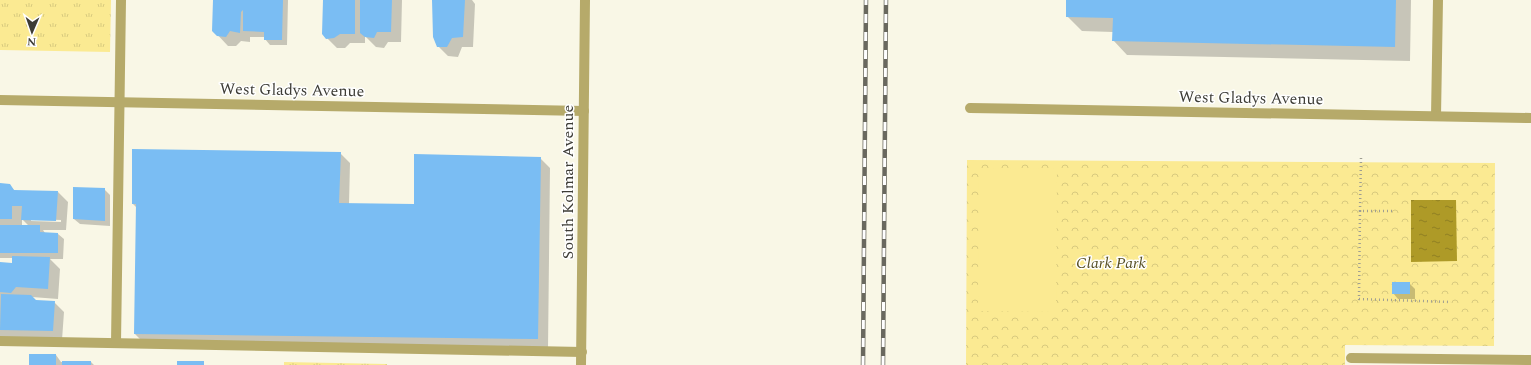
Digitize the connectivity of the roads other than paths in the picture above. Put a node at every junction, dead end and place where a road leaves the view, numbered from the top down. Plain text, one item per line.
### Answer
1 (121, 0) edge
2 (585, 0) edge
3 (1438, 0) edge
4 (0, 100) edge
5 (119, 102) junction
6 (970, 108) dead end
7 (584, 111) junction
8 (1436, 116) junction
9 (1531, 118) edge
10 (0, 341) edge
11 (116, 344) junction
12 (582, 352) junction
13 (1351, 358) dead end
14 (1531, 360) edge
15 (581, 365) edge

1 - 5 street
2 - 7 street, South Kolmar Avenue
3 - 8 street
4 - 5 street, West Gladys Avenue
5 - 7 street, West Gladys Avenue
5 - 11 street
6 - 8 street, West Gladys Avenue
7 - 12 street, South Kolmar Avenue
8 - 9 street, West Gladys Avenue
10 - 11 street
11 - 12 street
12 - 15 street, South Kolmar Avenue
13 - 14 street

